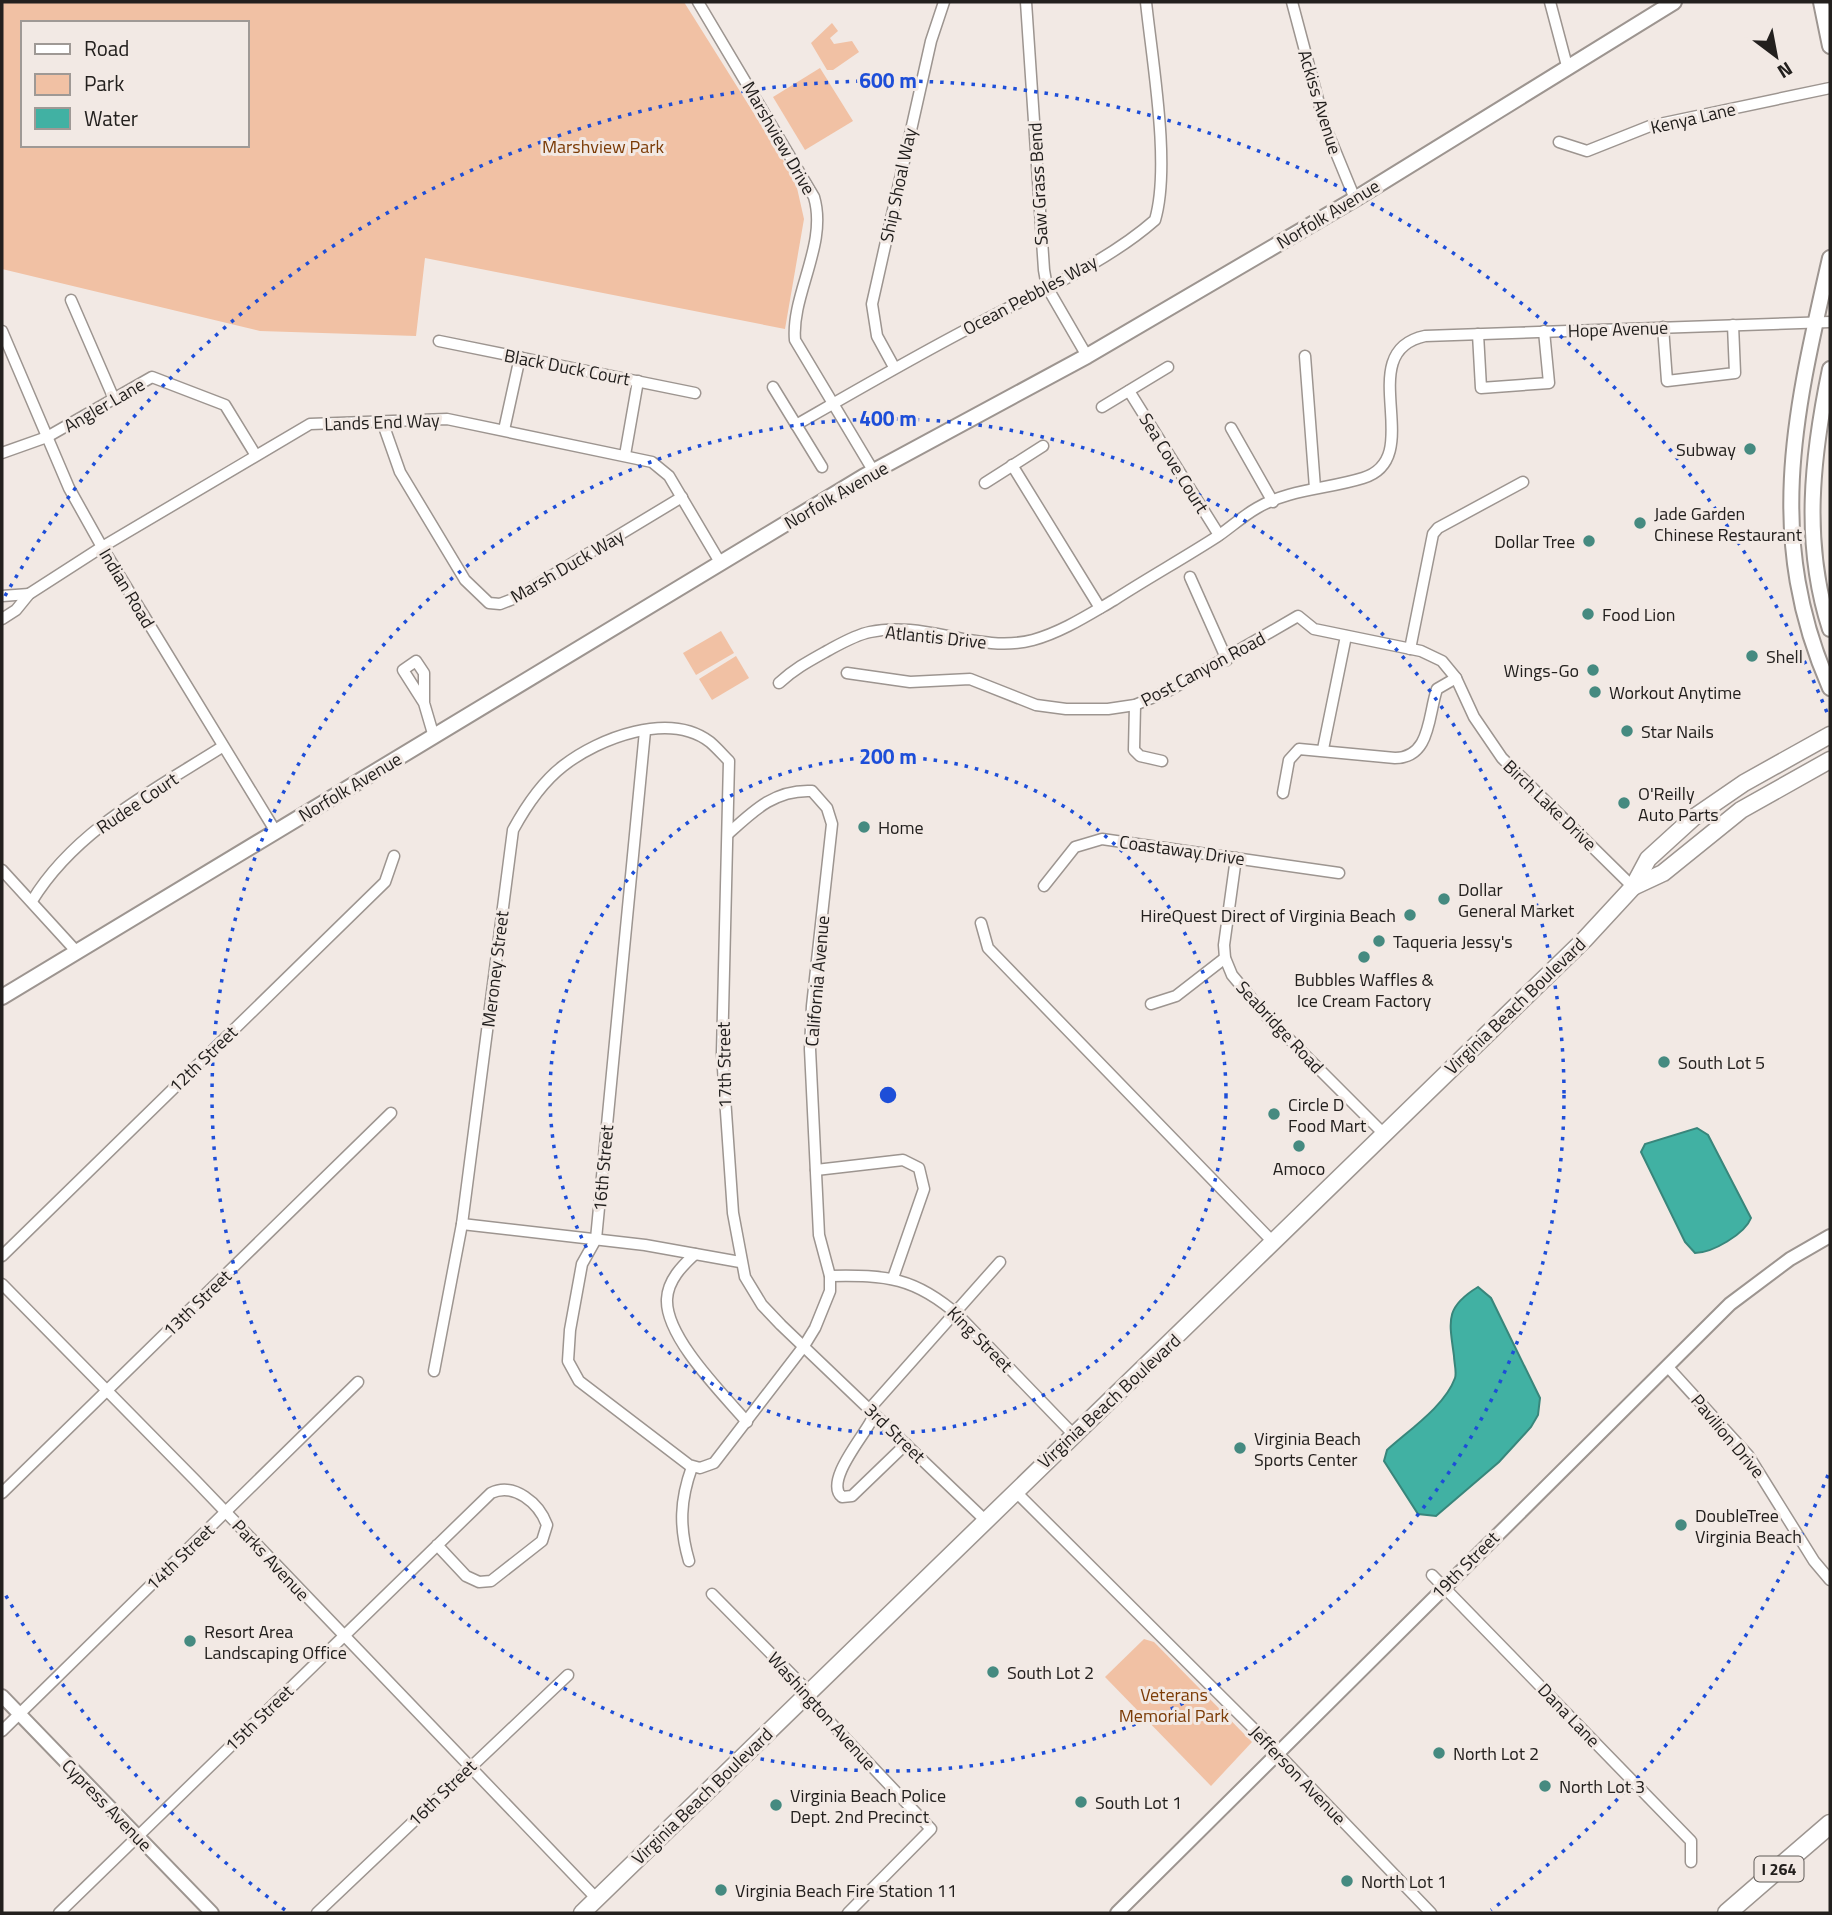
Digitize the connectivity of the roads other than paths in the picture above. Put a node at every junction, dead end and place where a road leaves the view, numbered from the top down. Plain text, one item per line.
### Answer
1 (698, 2) edge
2 (944, 2) edge
3 (1026, 2) edge
4 (1146, 2) edge
5 (1292, 2) edge
6 (1550, 2) edge
7 (1674, 2) edge
8 (1821, 2) edge
9 (1830, 46) edge
10 (1567, 66) junction
11 (1830, 88) edge
12 (1559, 142) dead end
13 (1355, 199) junction
14 (1830, 258) edge
15 (1047, 287) junction
16 (71, 300) dead end
17 (1823, 322) edge
18 (1733, 325) junction
19 (1662, 327) junction
20 (2, 331) edge
21 (1544, 331) junction
22 (1478, 334) junction
23 (439, 341) dead end
24 (1087, 356) junction
25 (1305, 356) dead end
26 (520, 357) junction
27 (894, 367) junction
28 (1168, 367) dead end
29 (1830, 369) edge
30 (638, 381) junction
31 (773, 387) dead end
32 (1129, 391) junction
33 (695, 393) dead end
34 (114, 399) junction
35 (833, 404) junction
36 (1102, 407) dead end
37 (1825, 414) edge
38 (382, 421) junction
39 (796, 425) junction
40 (1231, 428) dead end
41 (503, 430) junction
42 (47, 437) junction
43 (1043, 446) dead end
44 (2, 453) edge
45 (254, 454) junction
46 (625, 455) junction
47 (1012, 465) junction
48 (822, 467) dead end
49 (874, 471) junction
50 (1379, 471) joint
51 (985, 482) dead end
52 (1523, 482) dead end
53 (1315, 488) junction
54 (682, 497) junction
55 (1273, 502) junction
56 (1789, 513) junction
57 (1812, 513) junction
58 (1219, 535) junction
59 (102, 547) junction
60 (720, 564) junction
61 (1190, 577) dead end
62 (29, 594) junction
63 (2, 596) edge
64 (1100, 608) junction
65 (2, 619) edge
66 (1830, 629) edge
67 (1346, 636) junction
68 (1410, 649) junction
69 (1227, 660) junction
70 (847, 673) dead end
71 (1456, 678) junction
72 (779, 683) dead end
73 (1830, 688) edge
74 (424, 703) dead end
75 (1135, 705) junction
76 (645, 731) junction
77 (1830, 735) edge
78 (433, 737) junction
79 (222, 747) junction
80 (1323, 749) junction
81 (1830, 760) edge
82 (729, 761) joint
83 (1162, 761) dead end
84 (1283, 793) dead end
85 (276, 832) junction
86 (728, 834) junction
87 (394, 856) dead end
88 (1236, 858) junction
89 (2, 870) edge
90 (1339, 873) dead end
91 (1044, 886) dead end
92 (1633, 887) junction
93 (32, 901) junction
94 (981, 923) dead end
95 (76, 951) junction
96 (1225, 958) junction
97 (2, 996) edge
98 (1151, 1004) dead end
99 (391, 1113) dead end
100 (1383, 1133) junction
101 (816, 1170) junction
102 (462, 1224) junction
103 (1830, 1236) edge
104 (596, 1239) junction
105 (1273, 1242) junction
106 (695, 1254) junction
107 (2, 1256) edge
108 (740, 1262) junction
109 (1000, 1262) dead end
110 (830, 1276) junction
111 (893, 1278) junction
112 (2, 1283) edge
113 (955, 1312) junction
114 (803, 1346) junction
115 (1667, 1366) junction
116 (434, 1371) dead end
117 (358, 1382) dead end
118 (106, 1391) junction
119 (872, 1410) junction
120 (747, 1422) junction
121 (1073, 1434) junction
122 (906, 1444) junction
123 (692, 1467) junction
124 (1015, 1490) junction
125 (2, 1493) edge
126 (226, 1513) junction
127 (985, 1520) junction
128 (436, 1545) junction
129 (689, 1561) dead end
130 (1432, 1575) dead end
131 (1830, 1580) edge
132 (1443, 1586) junction
133 (712, 1594) dead end
134 (342, 1636) junction
135 (568, 1675) dead end
136 (807, 1694) junction
137 (2, 1696) edge
138 (20, 1714) junction
139 (2, 1731) edge
140 (1278, 1754) junction
141 (469, 1767) junction
142 (1830, 1824) edge
143 (137, 1837) junction
144 (1691, 1862) dead end
145 (597, 1899) junction
146 (59, 1913) edge
147 (212, 1913) edge
148 (317, 1913) edge
149 (582, 1913) edge
150 (848, 1913) edge
151 (1117, 1913) edge
152 (1431, 1913) edge
153 (1727, 1913) edge

1 - 35 street, Marshview Drive
2 - 27 street, Ship Shoal Way
3 - 15 street, Saw Grass Bend
4 - 15 street, Ocean Pebbles Way
5 - 13 street, Ackiss Avenue
6 - 10 street
7 - 10 main road, Norfolk Avenue
8 - 9 main road
10 - 13 main road, Norfolk Avenue
11 - 12 street, Kenya Lane
13 - 24 main road, Norfolk Avenue
14 - 17 main road
15 - 24 street, Saw Grass Bend
15 - 27 street, Ocean Pebbles Way
16 - 34 street
17 - 18 street, Hope Avenue
17 - 56 main road
18 - 19 street, Hope Avenue
18 - 19 street
19 - 21 street, Hope Avenue
20 - 42 street, Indian Road
21 - 22 street, Hope Avenue
21 - 22 street
22 - 50 street, Hope Avenue
23 - 26 street, Black Duck Court
24 - 49 main road, Norfolk Avenue
25 - 53 street
26 - 30 street, Black Duck Court
26 - 41 street
27 - 35 street, Ocean Pebbles Way
28 - 32 street
29 - 37 main road
30 - 33 street, Black Duck Court
30 - 46 street
31 - 39 street
32 - 36 street
32 - 58 street, Sea Cove Court
34 - 42 street, Angler Lane
34 - 45 street, Angler Lane
35 - 39 street, Ocean Pebbles Way
35 - 49 street, Marshview Drive
37 - 57 main road
38 - 41 street, Lands End Way
38 - 45 street, Lands End Way
38 - 54 street, Marsh Duck Way
39 - 48 street
40 - 55 street
41 - 46 street, Lands End Way
42 - 44 street, Angler Lane
42 - 59 street, Indian Road
43 - 47 street
45 - 59 street, Lands End Way
46 - 54 street, Lands End Way
47 - 51 street
47 - 64 street
49 - 60 main road, Norfolk Avenue
50 - 53 street, Atlantis Drive
52 - 68 street
53 - 55 street, Atlantis Drive
54 - 60 street, Lands End Way
55 - 58 street, Atlantis Drive
56 - 57 street
56 - 73 main road
57 - 66 main road
58 - 64 street, Atlantis Drive
59 - 62 street, Lands End Way
59 - 79 street, Indian Road
60 - 78 main road, Norfolk Avenue
61 - 69 street
62 - 63 street
62 - 65 street, Lands End Way
64 - 72 street, Atlantis Drive
67 - 68 street
67 - 69 street, Post Canyon Road
67 - 80 street
68 - 71 street
69 - 75 street, Post Canyon Road
70 - 75 street, Post Canyon Road
71 - 80 street
71 - 92 street, Birch Lake Drive
74 - 78 street
75 - 83 street
76 - 82 street, Meroney Street
76 - 102 street, Meroney Street
76 - 104 street, 16th Street
77 - 92 main road, Virginia Beach Boulevard
78 - 85 main road, Norfolk Avenue
79 - 85 street, Indian Road
79 - 93 street, Rudee Court
80 - 84 street
81 - 92 main road, Virginia Beach Boulevard
82 - 86 street, 17th Street
85 - 95 main road, Norfolk Avenue
86 - 101 street, California Avenue
86 - 108 street, 17th Street
87 - 107 street, 12th Street
88 - 90 street, Coastaway Drive
88 - 91 street, Coastaway Drive
88 - 96 street
89 - 93 street
92 - 100 main road, Virginia Beach Boulevard
93 - 95 street
94 - 105 street
95 - 97 main road, Norfolk Avenue
96 - 98 street
96 - 100 street, Seabridge Road
99 - 118 street, 13th Street
100 - 105 main road, Virginia Beach Boulevard
101 - 110 street, California Avenue
101 - 111 street
102 - 104 street
102 - 116 street, Meroney Street
103 - 115 street, 19th Street
104 - 106 street
104 - 123 street, 16th Street
105 - 121 main road, Virginia Beach Boulevard
106 - 108 street
106 - 120 street
108 - 114 street, 17th Street
109 - 113 street
110 - 111 street, King Street
110 - 114 street
111 - 113 street, King Street
112 - 118 street, Parks Avenue
113 - 119 street
113 - 121 street, King Street
114 - 119 street, 3rd Street
114 - 120 street
115 - 131 street, Pavilion Drive
115 - 132 street, 19th Street
117 - 126 street, 14th Street
118 - 125 street, 13th Street
118 - 126 street, Parks Avenue
119 - 122 street, 3rd Street
119 - 122 street
120 - 123 street
121 - 124 main road, Virginia Beach Boulevard
122 - 127 street, 3rd Street
123 - 129 street
124 - 127 main road, Virginia Beach Boulevard
124 - 140 street, Jefferson Avenue
126 - 134 street, Parks Avenue
126 - 138 street, 14th Street
127 - 136 main road, Virginia Beach Boulevard
128 - 128 street, 15th Street
128 - 134 street, 15th Street
130 - 132 street, Dana Lane
132 - 140 street, 19th Street
132 - 144 street, Dana Lane
133 - 136 street, Washington Avenue
134 - 141 street, Parks Avenue
134 - 143 street, 15th Street
135 - 141 street, 16th Street
136 - 145 main road, Virginia Beach Boulevard
136 - 150 street, Washington Avenue
137 - 138 street, Cypress Avenue
138 - 139 street, 14th Street
138 - 143 street, Cypress Avenue
140 - 151 street, 19th Street
140 - 152 street, Jefferson Avenue
141 - 145 street, Parks Avenue
141 - 148 street, 16th Street
142 - 153 highway, I 264
143 - 146 street, 15th Street
143 - 147 street, Cypress Avenue
145 - 149 main road, Virginia Beach Boulevard

